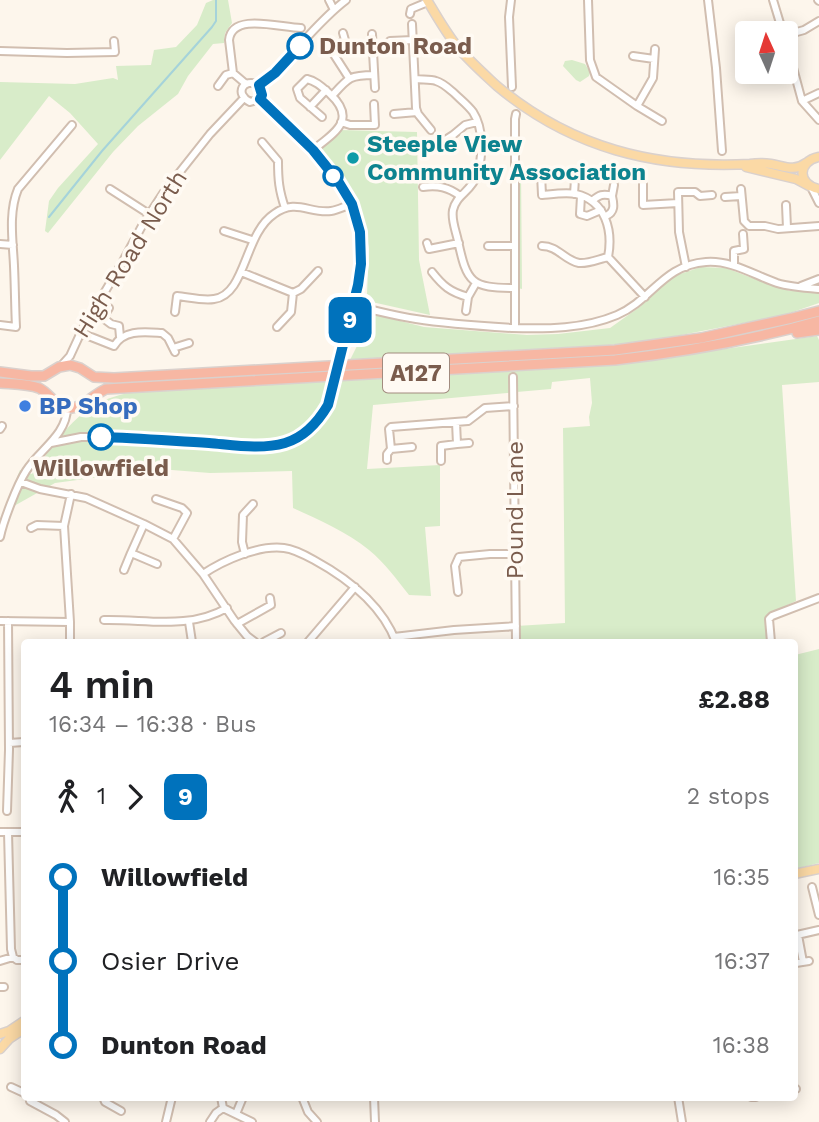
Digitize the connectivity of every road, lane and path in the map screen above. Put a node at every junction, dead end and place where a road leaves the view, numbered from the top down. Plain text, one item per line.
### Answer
1 (330, 0) edge
2 (346, 0) edge
3 (511, 0) edge
4 (588, 0) edge
5 (708, 0) edge
6 (773, 0) edge
7 (428, 1) edge
8 (334, 10) junction
9 (410, 14) dead end
10 (780, 21) edge
11 (818, 23) edge
12 (412, 24) dead end
13 (798, 31) edge
14 (343, 33) dead end
15 (372, 34) dead end
16 (294, 38) dead end
17 (114, 41) dead end
18 (390, 41) dead end
19 (323, 43) dead end
20 (414, 43) junction
21 (439, 46) dead end
22 (655, 49) dead end
23 (331, 50) junction
24 (0, 51) edge
25 (633, 56) dead end
26 (654, 59) junction
27 (233, 73) junction
28 (374, 75) junction
29 (349, 78) junction
30 (415, 79) junction
31 (246, 84) junction
32 (797, 84) edge
33 (259, 85) junction
34 (218, 86) dead end
35 (512, 87) dead end
36 (375, 88) dead end
37 (329, 93) junction
38 (819, 93) edge
39 (244, 98) junction
40 (260, 99) junction
41 (802, 102) junction
42 (374, 104) dead end
43 (637, 106) junction
44 (310, 107) junction
45 (394, 114) dead end
46 (419, 115) junction
47 (322, 117) dead end
48 (506, 120) dead end
49 (819, 120) edge
50 (662, 121) dead end
51 (341, 122) junction
52 (477, 122) junction
53 (72, 125) dead end
54 (431, 130) dead end
55 (262, 142) dead end
56 (427, 147) dead end
57 (313, 150) junction
58 (722, 151) dead end
59 (819, 157) edge
60 (806, 163) junction
61 (733, 165) junction
62 (527, 174) dead end
63 (575, 179) dead end
64 (643, 184) dead end
65 (427, 186) dead end
66 (614, 186) dead end
67 (813, 187) edge
68 (110, 189) dead end
69 (577, 195) junction
70 (712, 195) dead end
71 (460, 196) junction
72 (612, 196) junction
73 (725, 197) dead end
74 (592, 201) junction
75 (678, 203) junction
76 (819, 203) edge
77 (352, 204) junction
78 (786, 205) dead end
79 (285, 208) junction
80 (603, 213) junction
81 (149, 214) junction
82 (819, 226) edge
83 (787, 228) junction
84 (224, 231) dead end
85 (743, 234) dead end
86 (550, 236) dead end
87 (252, 240) junction
88 (427, 243) dead end
89 (459, 243) junction
90 (0, 244) edge
91 (13, 245) junction
92 (488, 246) dead end
93 (515, 246) junction
94 (608, 257) junction
95 (734, 266) junction
96 (686, 267) junction
97 (306, 271) dead end
98 (241, 272) junction
99 (432, 272) dead end
100 (819, 279) edge
101 (476, 283) junction
102 (799, 287) junction
103 (515, 288) junction
104 (819, 289) edge
105 (293, 293) junction
106 (468, 297) junction
107 (645, 297) junction
108 (354, 306) junction
109 (109, 308) dead end
110 (466, 311) dead end
111 (819, 311) edge
112 (175, 312) dead end
113 (819, 321) edge
114 (0, 325) edge
115 (277, 327) dead end
116 (515, 328) junction
117 (819, 330) edge
118 (81, 333) junction
119 (120, 337) junction
120 (189, 343) dead end
121 (73, 348) junction
122 (694, 350) junction
123 (60, 367) junction
124 (80, 368) junction
125 (0, 372) edge
126 (513, 377) dead end
127 (0, 383) edge
128 (514, 406) junction
129 (67, 408) junction
130 (456, 422) junction
131 (51, 443) junction
132 (470, 443) dead end
133 (457, 444) junction
134 (412, 447) dead end
135 (391, 449) junction
136 (387, 460) dead end
137 (441, 461) dead end
138 (21, 482) junction
139 (71, 494) junction
140 (156, 499) dead end
141 (253, 504) dead end
142 (144, 524) junction
143 (1, 526) edge
144 (64, 526) junction
145 (31, 528) dead end
146 (0, 537) edge
147 (173, 539) junction
148 (131, 552) junction
149 (245, 554) junction
150 (516, 554) junction
151 (157, 564) dead end
152 (124, 570) dead end
153 (203, 574) junction
154 (355, 587) junction
155 (457, 592) dead end
156 (270, 598) dead end
157 (819, 598) edge
158 (227, 608) junction
159 (104, 620) dead end
160 (4, 621) edge
161 (70, 622) junction
162 (189, 622) junction
163 (237, 624) junction
164 (516, 626) junction
165 (281, 633) dead end
166 (70, 639) edge
167 (192, 639) edge
168 (251, 639) edge
169 (270, 639) edge
170 (311, 639) edge
171 (394, 639) edge
172 (400, 639) edge
173 (516, 639) edge
174 (771, 639) edge
175 (21, 742) edge
176 (9, 743) junction
177 (8, 811) dead end
178 (4, 832) edge
179 (819, 869) edge
180 (798, 873) edge
181 (813, 887) dead end
182 (819, 915) edge
183 (819, 930) edge
184 (798, 935) edge
185 (798, 943) edge
186 (13, 957) junction
187 (21, 960) edge
188 (0, 961) edge
189 (803, 962) edge
190 (21, 1023) edge
191 (21, 1031) edge
192 (0, 1034) edge
193 (0, 1049) edge
194 (11, 1087) dead end
195 (21, 1092) edge
196 (29, 1101) edge
197 (105, 1101) edge
198 (171, 1101) edge
199 (222, 1101) edge
200 (241, 1101) edge
201 (303, 1101) edge
202 (373, 1101) edge
203 (679, 1101) edge
204 (223, 1108) junction
205 (121, 1111) dead end
206 (236, 1114) junction
207 (313, 1121) edge
208 (65, 1122) edge
209 (166, 1122) edge
210 (210, 1122) edge
211 (252, 1122) edge
212 (375, 1122) edge
213 (682, 1122) edge

1 - 8 street
2 - 8 street
3 - 35 street
4 - 43 street
5 - 58 street
6 - 10 street
7 - 9 street
7 - 61 main road
8 - 33 street
11 - 13 street
12 - 20 street
14 - 23 street
15 - 28 street
16 - 27 street
17 - 24 street
18 - 20 street
19 - 23 street
20 - 21 street
20 - 30 street
22 - 26 street
23 - 29 street
25 - 26 street
26 - 43 street
27 - 31 street
27 - 34 street
28 - 29 street
28 - 36 street
29 - 37 street
30 - 46 street
30 - 52 street
31 - 33 street
31 - 39 street
32 - 41 street
33 - 40 street
37 - 44 street
37 - 44 street
37 - 51 street
38 - 41 street
39 - 40 street
39 - 81 street, High Road North
40 - 57 street
41 - 49 street
42 - 51 street
43 - 50 street
44 - 47 street
45 - 46 street
46 - 54 street
48 - 93 street
51 - 57 street
52 - 56 street
52 - 71 street
53 - 91 street
55 - 79 street
57 - 77 street
59 - 60 main road
60 - 61 main road
60 - 67 main road
61 - 67 main road
62 - 69 street
63 - 69 street
64 - 75 street
65 - 71 street
66 - 72 street
67 - 76 street
68 - 81 street
69 - 74 street
69 - 80 street
70 - 75 street
71 - 89 street
72 - 74 street
72 - 80 street
73 - 83 street
74 - 80 street
75 - 96 street
77 - 79 street
77 - 108 street
78 - 83 street
79 - 87 street
80 - 94 street
81 - 118 street, High Road North
82 - 83 street
84 - 87 street
85 - 95 street
86 - 94 street
87 - 98 street
88 - 89 street
89 - 101 street
90 - 91 street
91 - 114 street
92 - 93 street
93 - 103 street
94 - 107 street
95 - 96 street
95 - 102 street
96 - 107 street
97 - 105 street
98 - 105 street
98 - 112 street
99 - 106 street
100 - 102 street
101 - 103 street
101 - 106 street
102 - 104 street
103 - 116 street
105 - 115 street
106 - 110 street
107 - 116 street
108 - 116 street
108 - 131 street, bridge
109 - 119 street
111 - 124 highway, A127
113 - 122 highway, A127
117 - 122 highway, A127
118 - 119 street
118 - 121 street, High Road North
119 - 120 street
121 - 123 street, High Road North
121 - 124 street, High Road North
122 - 129 highway, A127
123 - 124 highway, A127
123 - 125 highway, A127
126 - 128 street, Pound Lane
127 - 129 highway
128 - 130 street
128 - 150 street, Pound Lane
129 - 131 street
130 - 133 street
130 - 135 street
131 - 138 street
132 - 133 street
133 - 137 street
134 - 135 street
135 - 136 street
138 - 139 street
138 - 143 street
139 - 142 street
139 - 144 street
140 - 147 street
141 - 149 street
142 - 147 street
142 - 148 street
143 - 146 street
144 - 145 street
144 - 161 street
147 - 153 street
148 - 151 street
148 - 152 street
149 - 153 street
149 - 154 street
150 - 155 street
150 - 164 street, Pound Lane
153 - 158 street
154 - 170 street
154 - 171 street
156 - 163 street
157 - 174 street
158 - 162 street
158 - 163 street
159 - 162 street
160 - 161 street
160 - 176 street
161 - 166 street
162 - 167 street
163 - 168 street
164 - 172 street
164 - 173 street, Pound Lane
165 - 169 street
175 - 176 street
176 - 177 street
178 - 186 street
179 - 180 main road
181 - 182 street
183 - 184 street
185 - 189 street
186 - 187 street
186 - 188 street
190 - 192 main road
191 - 193 main road
194 - 195 street
196 - 208 street
197 - 205 street
198 - 209 street
199 - 204 street
200 - 206 street
201 - 207 street
202 - 212 street
203 - 213 street
204 - 206 street
204 - 210 street
206 - 211 street

